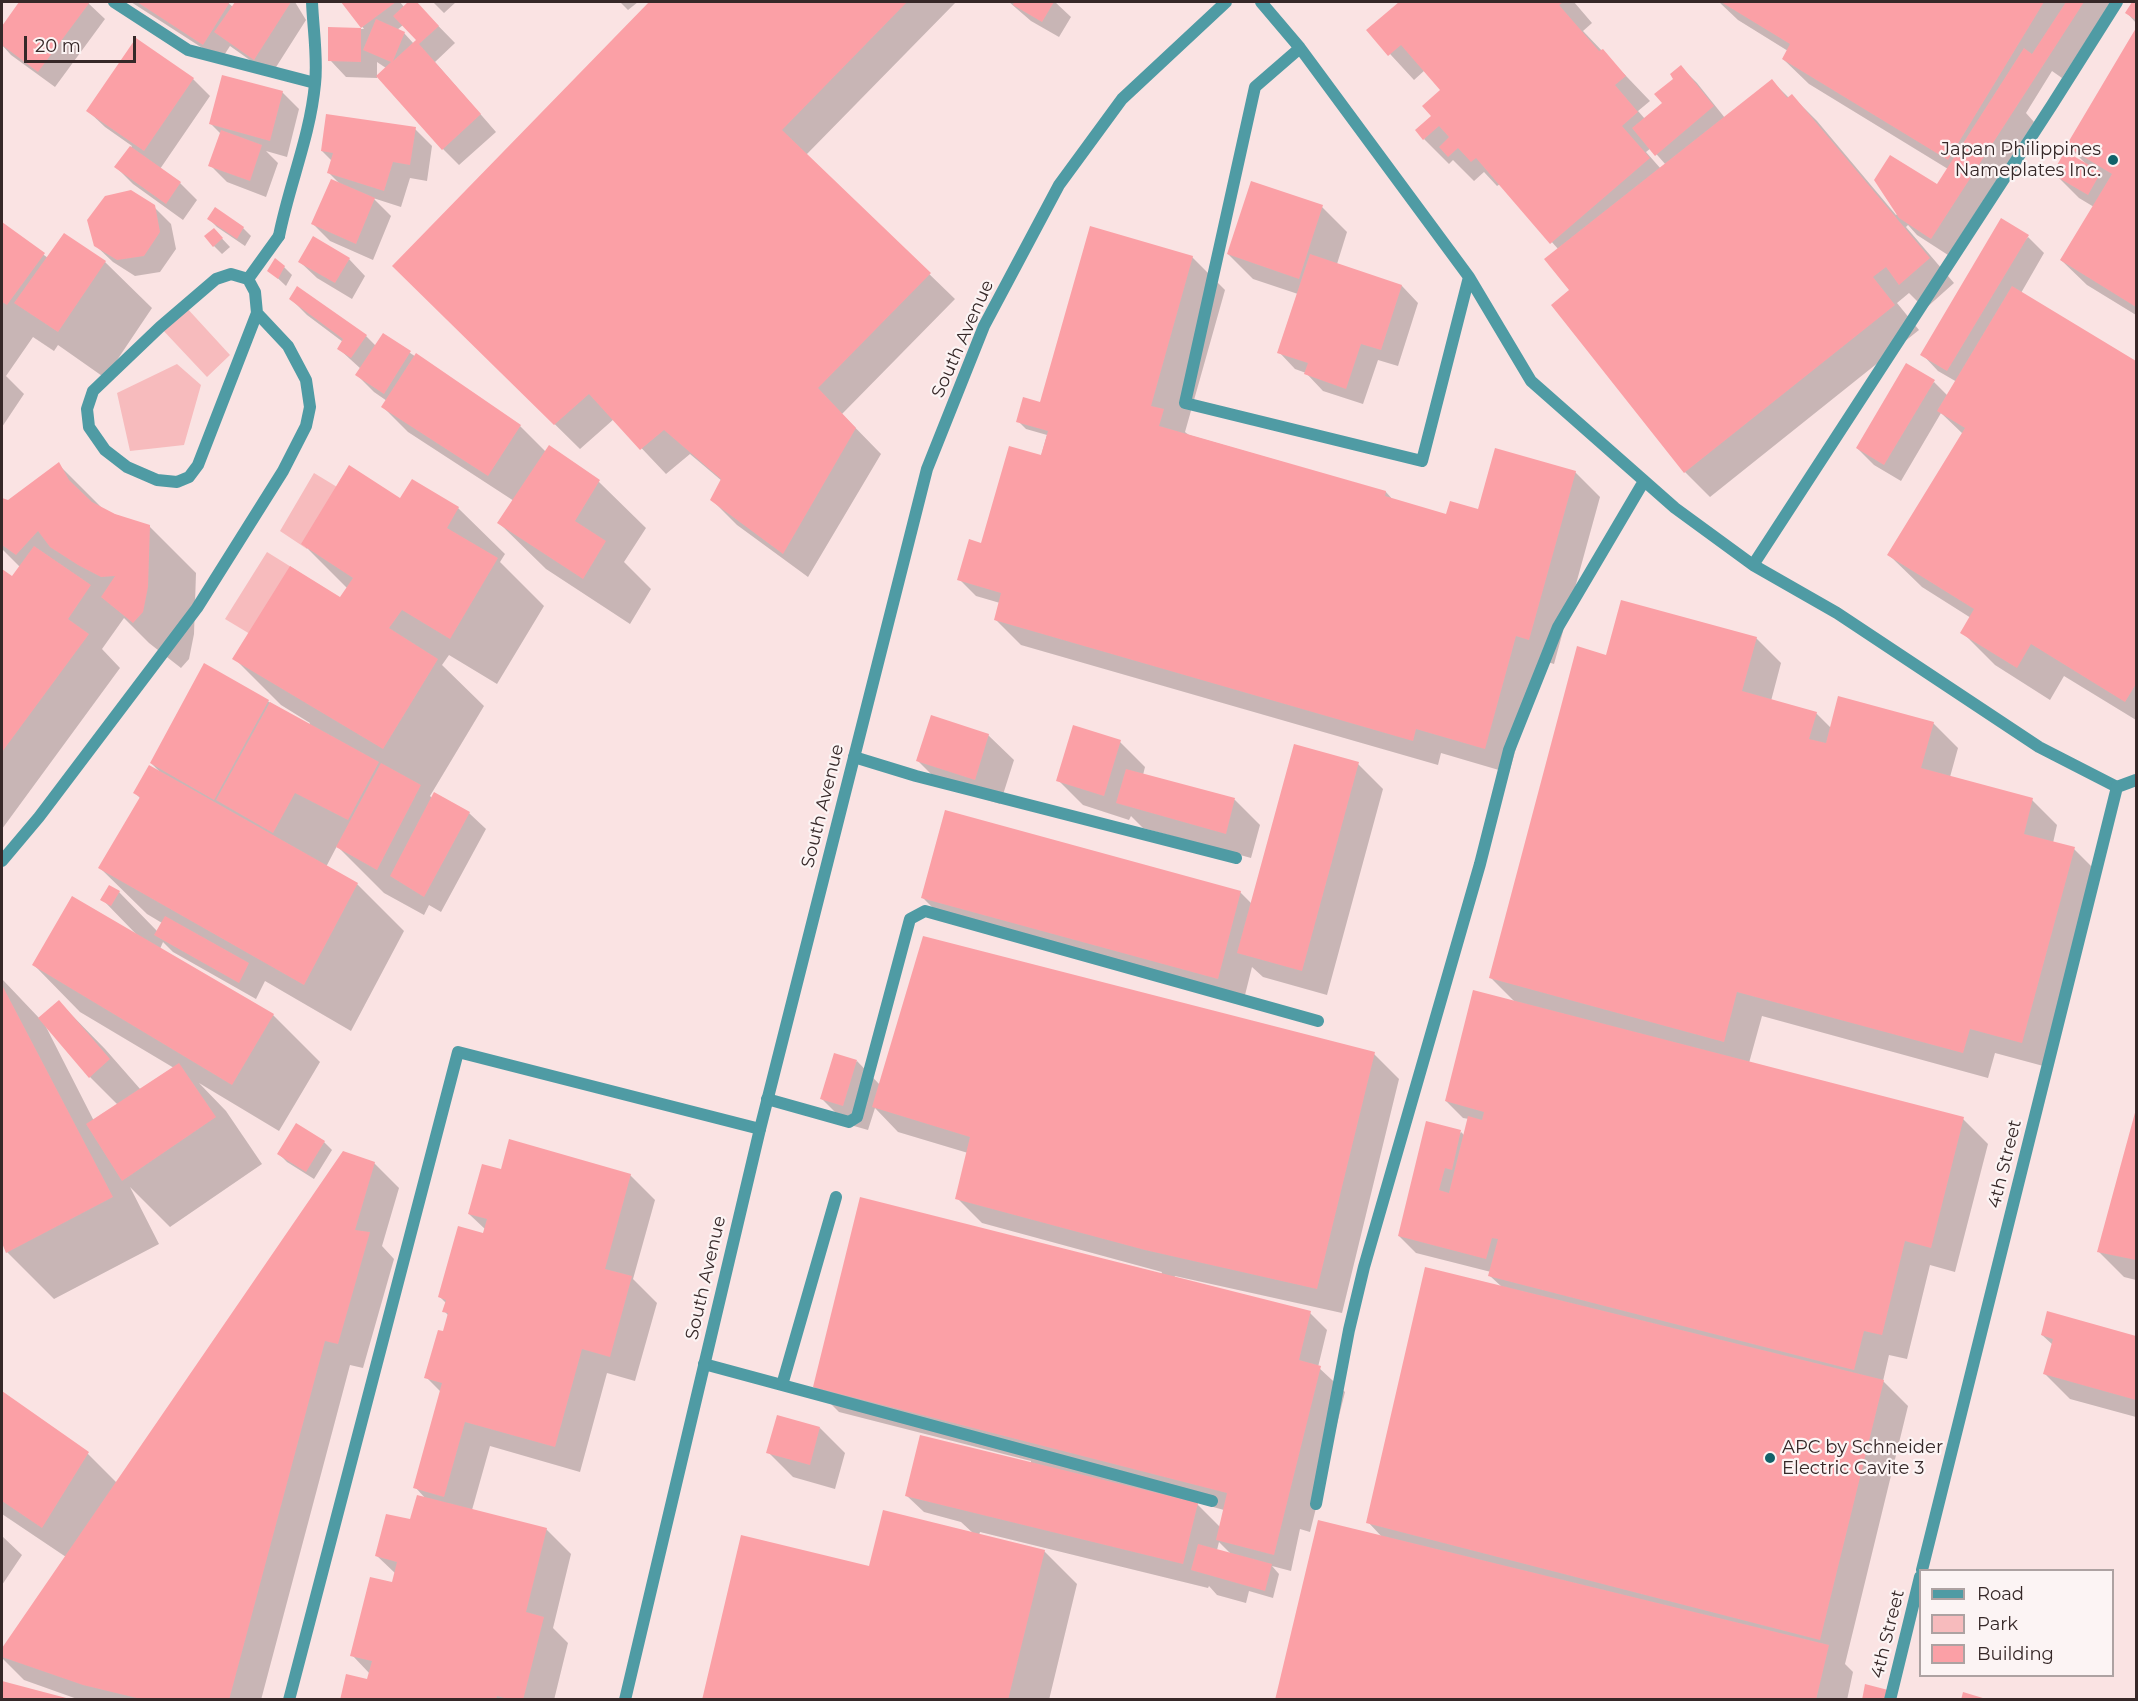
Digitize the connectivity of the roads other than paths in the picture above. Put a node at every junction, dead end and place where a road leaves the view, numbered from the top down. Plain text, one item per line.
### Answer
1 (114, 2) edge
2 (312, 2) edge
3 (1226, 2) edge
4 (1261, 2) edge
5 (2117, 2) edge
6 (1300, 48) junction
7 (315, 83) junction
8 (1469, 277) junction
9 (248, 279) junction
10 (257, 313) junction
11 (1644, 481) junction
12 (1753, 565) junction
13 (854, 757) junction
14 (2136, 780) edge
15 (2117, 787) junction
16 (1236, 858) dead end
17 (2, 861) edge
18 (1318, 1021) dead end
19 (767, 1099) junction
20 (759, 1129) junction
21 (836, 1197) dead end
22 (704, 1364) junction
23 (782, 1384) junction
24 (1212, 1501) dead end
25 (1316, 1504) dead end
26 (1922, 1569) edge
27 (1919, 1581) edge
28 (289, 1700) edge
29 (625, 1700) edge
30 (1890, 1700) edge

1 - 7 street
2 - 7 street
3 - 13 street, South Avenue
4 - 6 street
5 - 12 street
6 - 8 street
6 - 8 street
7 - 9 street
8 - 11 street
9 - 10 street
9 - 10 street
10 - 17 street
11 - 12 street
11 - 25 street
12 - 15 street
13 - 16 street
13 - 19 street, South Avenue
14 - 15 street
15 - 26 street, 4th Street
18 - 19 street
19 - 20 street, South Avenue
20 - 22 street, South Avenue
20 - 28 street
21 - 23 street
22 - 23 street
22 - 29 street, South Avenue
23 - 24 street
27 - 30 street, 4th Street

